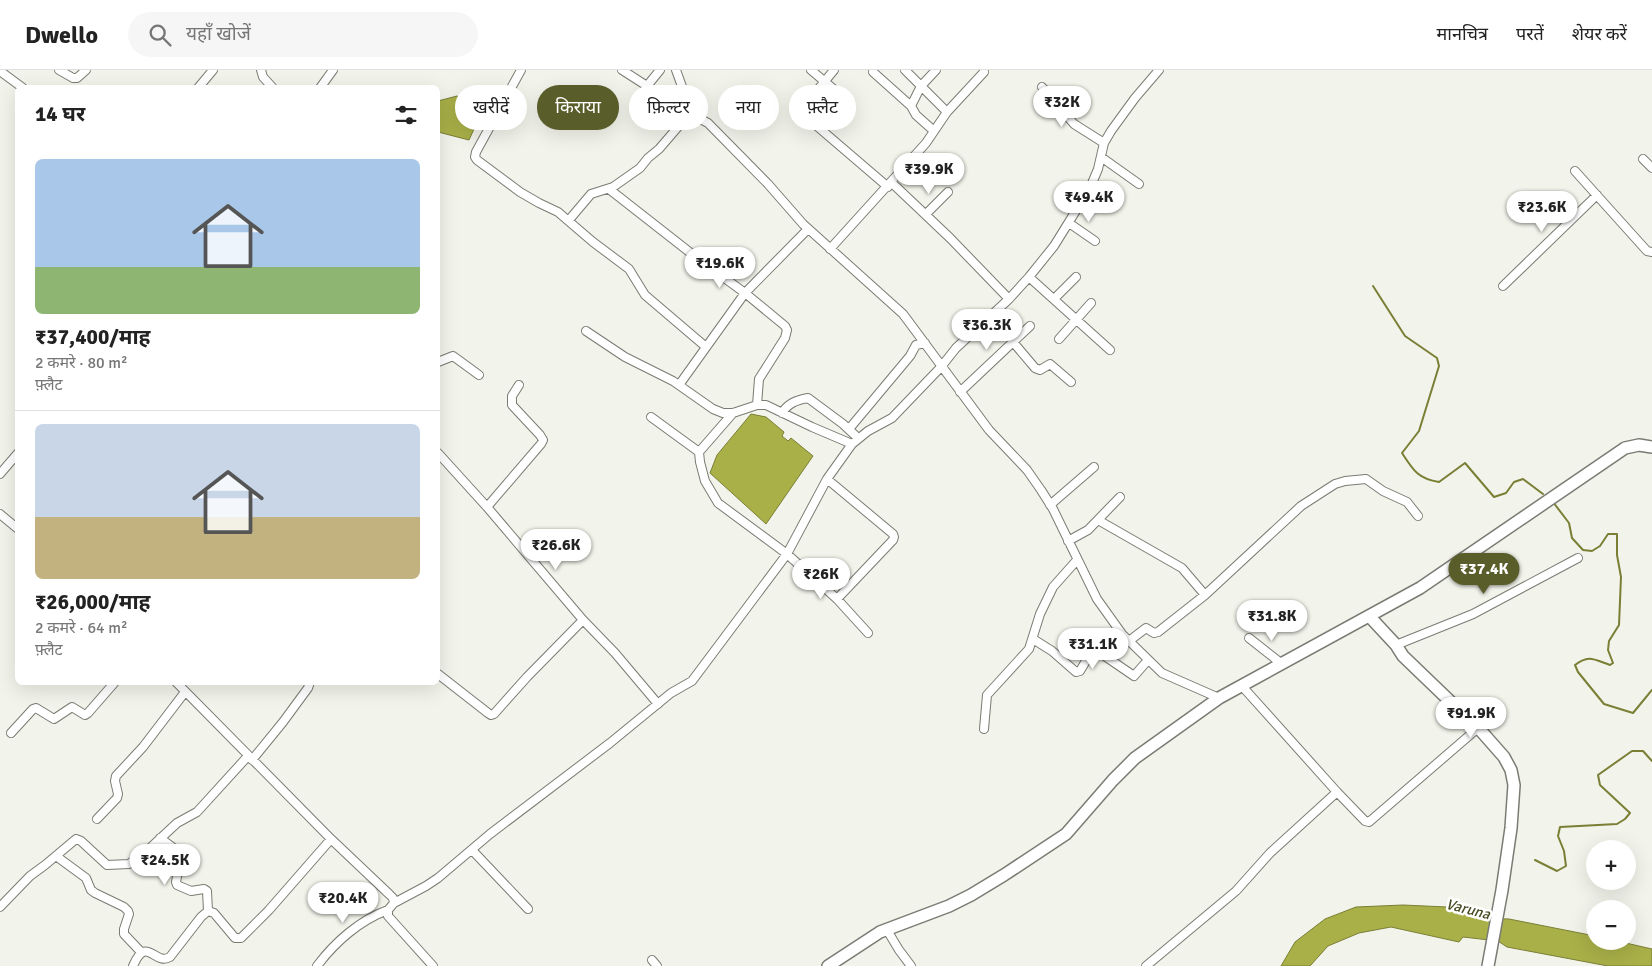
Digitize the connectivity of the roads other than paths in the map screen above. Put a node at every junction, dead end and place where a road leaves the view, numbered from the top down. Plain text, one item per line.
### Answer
1 (59, 70) edge
2 (86, 70) edge
3 (214, 70) edge
4 (261, 70) edge
5 (333, 70) edge
6 (521, 70) edge
7 (622, 70) edge
8 (660, 70) edge
9 (676, 70) edge
10 (811, 70) edge
11 (834, 70) edge
12 (905, 70) edge
13 (936, 70) edge
14 (1159, 70) edge
15 (0, 71) edge
16 (873, 72) dead end
17 (984, 72) dead end
18 (825, 81) junction
19 (19, 85) edge
20 (201, 85) edge
21 (270, 85) edge
22 (322, 85) edge
23 (645, 85) edge
24 (648, 85) edge
25 (681, 85) edge
26 (830, 85) edge
27 (921, 86) junction
28 (1042, 87) dead end
29 (911, 106) junction
30 (947, 112) junction
31 (708, 123) edge
32 (676, 130) edge
33 (934, 131) junction
34 (1104, 143) junction
35 (1101, 157) junction
36 (1643, 159) dead end
37 (1652, 168) edge
38 (1575, 172) dead end
39 (889, 184) junction
40 (1139, 184) dead end
41 (609, 189) junction
42 (948, 192) dead end
43 (1597, 196) junction
44 (926, 214) junction
45 (569, 220) junction
46 (1069, 223) junction
47 (808, 228) junction
48 (1095, 241) dead end
49 (830, 249) junction
50 (1652, 252) edge
51 (1029, 277) junction
52 (1076, 277) dead end
53 (1503, 286) dead end
54 (745, 293) junction
55 (1054, 298) junction
56 (1009, 299) junction
57 (1091, 303) dead end
58 (1076, 318) junction
59 (1030, 326) dead end
60 (586, 331) dead end
61 (1059, 339) dead end
62 (1013, 342) junction
63 (925, 343) junction
64 (706, 347) junction
65 (1110, 350) dead end
66 (440, 361) edge
67 (942, 367) junction
68 (479, 375) dead end
69 (1071, 382) dead end
70 (680, 385) junction
71 (519, 386) dead end
72 (960, 392) junction
73 (757, 405) junction
74 (733, 413) junction
75 (782, 413) junction
76 (651, 417) dead end
77 (849, 429) junction
78 (1652, 439) edge
79 (855, 441) junction
80 (1639, 445) junction
81 (1652, 448) edge
82 (699, 452) junction
83 (440, 455) edge
84 (15, 456) edge
85 (1094, 467) dead end
86 (0, 474) edge
87 (827, 479) junction
88 (1120, 497) dead end
89 (1050, 505) junction
90 (487, 507) junction
91 (0, 514) edge
92 (1418, 516) dead end
93 (1098, 520) junction
94 (15, 526) edge
95 (1068, 541) junction
96 (787, 554) junction
97 (1578, 558) dead end
98 (1077, 560) junction
99 (1205, 595) junction
100 (837, 599) junction
101 (1370, 617) junction
102 (584, 620) junction
103 (868, 633) dead end
104 (1249, 638) dead end
105 (1033, 640) junction
106 (1129, 640) junction
107 (1396, 645) junction
108 (1148, 660) junction
109 (1282, 664) junction
110 (440, 676) edge
111 (111, 685) edge
112 (179, 685) edge
113 (308, 685) edge
114 (1241, 685) junction
115 (185, 692) junction
116 (1219, 698) junction
117 (658, 704) junction
118 (984, 728) dead end
119 (1478, 728) junction
120 (11, 733) dead end
121 (250, 758) junction
122 (1337, 792) junction
123 (97, 820) dead end
124 (160, 838) junction
125 (331, 839) junction
126 (472, 850) junction
127 (56, 856) junction
128 (394, 903) junction
129 (0, 907) edge
130 (528, 909) dead end
131 (388, 910) junction
132 (208, 911) junction
133 (887, 930) junction
134 (141, 952) junction
135 (133, 966) edge
136 (317, 966) edge
137 (432, 966) edge
138 (828, 966) edge
139 (911, 966) edge
140 (1146, 966) edge
141 (1488, 966) edge

1 - 2 street
3 - 20 street
4 - 21 street
5 - 22 street
6 - 45 street
7 - 23 street
8 - 24 street
9 - 25 street
10 - 18 street
11 - 18 street
12 - 27 street
13 - 27 street
14 - 34 street
15 - 19 street
16 - 29 street
17 - 30 street
18 - 26 street
18 - 39 street
27 - 29 street
27 - 30 street
28 - 34 street
29 - 33 street
30 - 33 street
31 - 47 street
32 - 41 street
33 - 39 street
34 - 35 street
35 - 40 street
35 - 46 street
36 - 37 street
38 - 43 street
39 - 44 street
39 - 49 street
41 - 45 street
41 - 54 street
42 - 44 street
43 - 50 street
43 - 53 street
44 - 56 street
45 - 64 street
46 - 48 street
46 - 51 street
47 - 49 street
47 - 54 street
49 - 63 street
51 - 55 street
51 - 56 street
52 - 55 street
54 - 64 street
54 - 73 street
55 - 58 street
56 - 67 street
57 - 58 street
58 - 61 street
58 - 65 street
59 - 62 street
60 - 70 street
62 - 69 street
62 - 72 street
63 - 67 street
63 - 77 street
64 - 70 street
66 - 68 street
67 - 72 street
67 - 79 street
70 - 74 street
71 - 90 street
72 - 89 street
73 - 74 street
73 - 75 street
74 - 82 street
75 - 77 street
75 - 79 street
76 - 82 street
77 - 79 street
78 - 80 street
79 - 87 street
80 - 81 street
80 - 101 street
82 - 96 street
83 - 90 street
84 - 86 street
85 - 89 street
87 - 96 street
87 - 100 street
88 - 93 street
89 - 95 street
90 - 102 street
91 - 94 street
92 - 99 street
93 - 95 street
93 - 99 street
95 - 98 street
96 - 100 street
96 - 117 street
97 - 107 street
98 - 105 street
98 - 106 street
99 - 106 street
100 - 103 street
101 - 107 street
101 - 109 street
102 - 110 street
102 - 117 street
104 - 109 street
105 - 108 street
105 - 118 street
106 - 108 street
107 - 119 street
108 - 116 street
109 - 114 street
111 - 120 street
112 - 115 street
113 - 121 street
114 - 116 street
114 - 122 street
115 - 121 street
115 - 123 street
116 - 133 street
117 - 126 street
119 - 122 street
119 - 141 street
121 - 124 street
121 - 125 street
122 - 140 street
124 - 127 street
124 - 132 street
125 - 128 street
125 - 132 street
126 - 128 street
126 - 130 street
127 - 129 street
127 - 134 street
128 - 131 street
131 - 136 street
131 - 137 street
132 - 134 street
133 - 138 street
133 - 139 street
134 - 135 street

